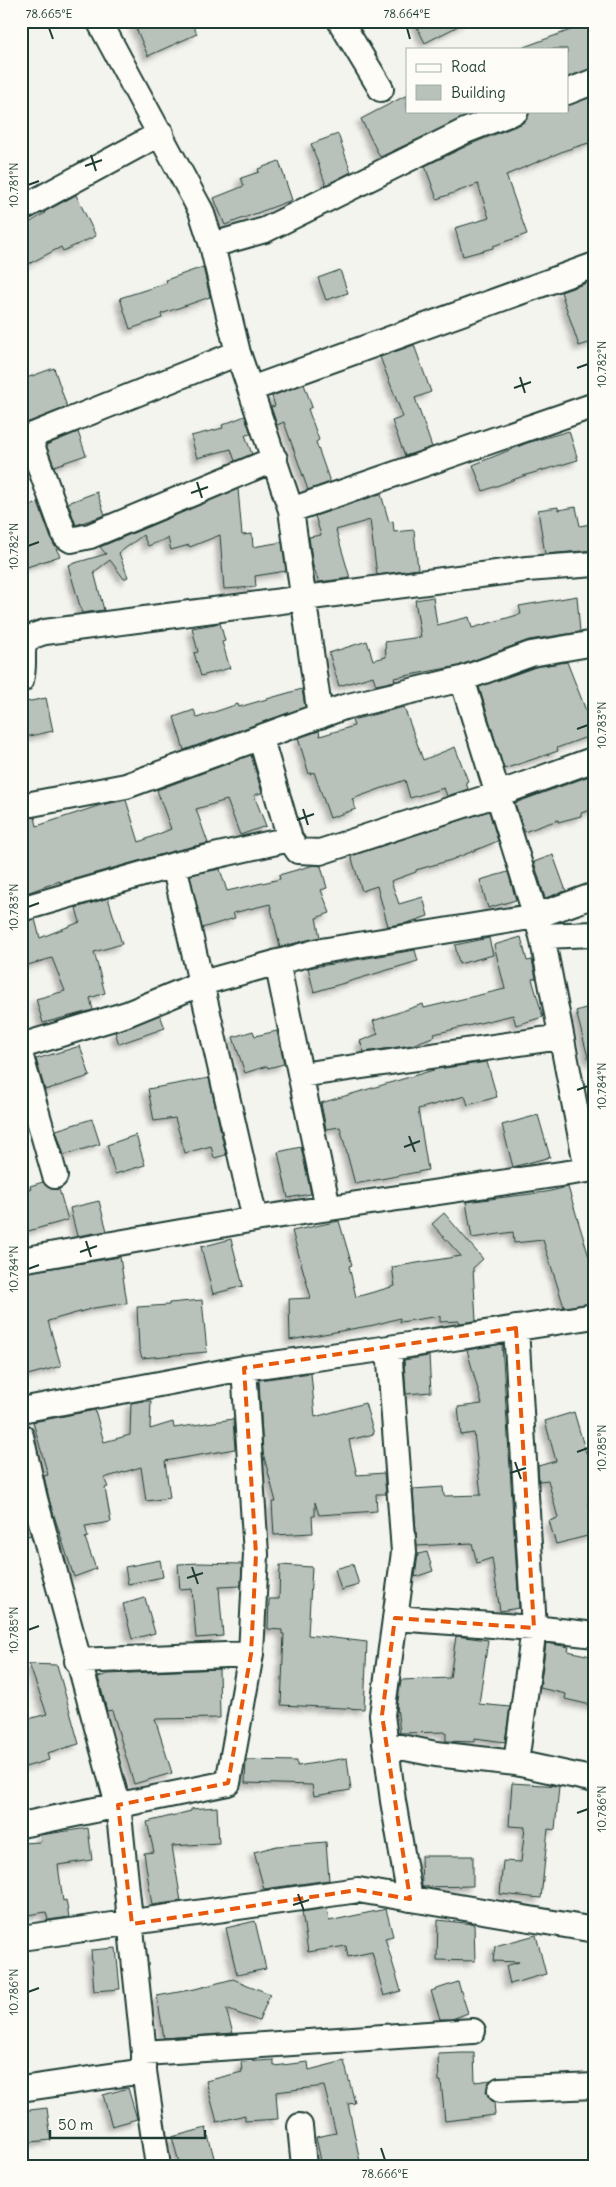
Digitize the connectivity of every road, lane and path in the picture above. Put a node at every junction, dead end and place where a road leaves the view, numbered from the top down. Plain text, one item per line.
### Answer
1 (99, 21) edge
2 (340, 21) edge
3 (595, 81) edge
4 (381, 89) dead end
5 (568, 92) edge
6 (513, 112) edge
7 (161, 133) junction
8 (21, 209) edge
9 (212, 245) junction
10 (595, 265) edge
11 (238, 353) junction
12 (251, 389) junction
13 (595, 405) edge
14 (25, 439) edge
15 (274, 459) junction
16 (291, 510) junction
17 (595, 564) edge
18 (305, 599) junction
19 (595, 642) edge
20 (462, 679) junction
21 (21, 680) edge
22 (320, 716) junction
23 (261, 739) junction
24 (595, 759) edge
25 (498, 794) junction
26 (21, 806) edge
27 (290, 840) junction
28 (174, 864) junction
29 (595, 895) edge
30 (21, 909) edge
31 (539, 926) junction
32 (595, 934) edge
33 (277, 962) junction
34 (202, 983) junction
35 (561, 1037) junction
36 (21, 1046) edge
37 (21, 1057) edge
38 (301, 1075) junction
39 (591, 1169) edge
40 (55, 1176) dead end
41 (328, 1208) junction
42 (255, 1218) junction
43 (21, 1260) edge
44 (595, 1316) edge
45 (516, 1328) junction
46 (389, 1348) junction
47 (244, 1368) junction
48 (21, 1410) edge
49 (21, 1436) edge
50 (28, 1500) edge
51 (395, 1618) junction
52 (534, 1628) junction
53 (595, 1635) edge
54 (251, 1654) junction
55 (77, 1661) junction
56 (385, 1744) junction
57 (516, 1763) junction
58 (595, 1780) edge
59 (118, 1805) junction
60 (21, 1825) edge
61 (410, 1899) junction
62 (132, 1924) junction
63 (595, 1930) edge
64 (21, 1938) edge
65 (473, 2031) dead end
66 (144, 2062) junction
67 (595, 2086) edge
68 (21, 2089) edge
69 (500, 2090) dead end
70 (300, 2126) dead end
71 (158, 2166) edge
72 (304, 2166) edge

1 - 7 street
2 - 4 street
3 - 5 street
6 - 9 street
7 - 8 street
7 - 9 street
9 - 11 street
10 - 12 street
11 - 12 street
11 - 14 street
12 - 15 street
13 - 16 street
14 - 15 street
15 - 16 street
16 - 18 street
17 - 18 street
18 - 21 street
18 - 22 street
19 - 20 street
20 - 22 street
20 - 25 street
22 - 23 street
23 - 26 street
23 - 27 street
24 - 25 street
25 - 27 street
25 - 31 street
27 - 28 street
28 - 30 street
28 - 34 street
29 - 31 street
31 - 32 street
31 - 33 street
31 - 35 street
33 - 34 street
33 - 38 street
34 - 36 street
34 - 42 street
35 - 38 street
35 - 39 street
37 - 40 street
38 - 41 street
39 - 41 street
41 - 42 street
42 - 43 street
44 - 45 street
45 - 46 street
45 - 52 street
46 - 47 street
46 - 51 street
47 - 48 street
47 - 54 street
49 - 50 street
50 - 55 street
51 - 52 street
51 - 56 street
52 - 53 street
52 - 57 street
54 - 55 street
54 - 59 street
55 - 59 street
56 - 57 street
56 - 61 street
57 - 58 street
59 - 60 street
59 - 62 street
61 - 62 street
61 - 63 street
62 - 64 street
62 - 66 street
65 - 66 street
66 - 68 street
66 - 71 street
67 - 69 street
70 - 72 street

